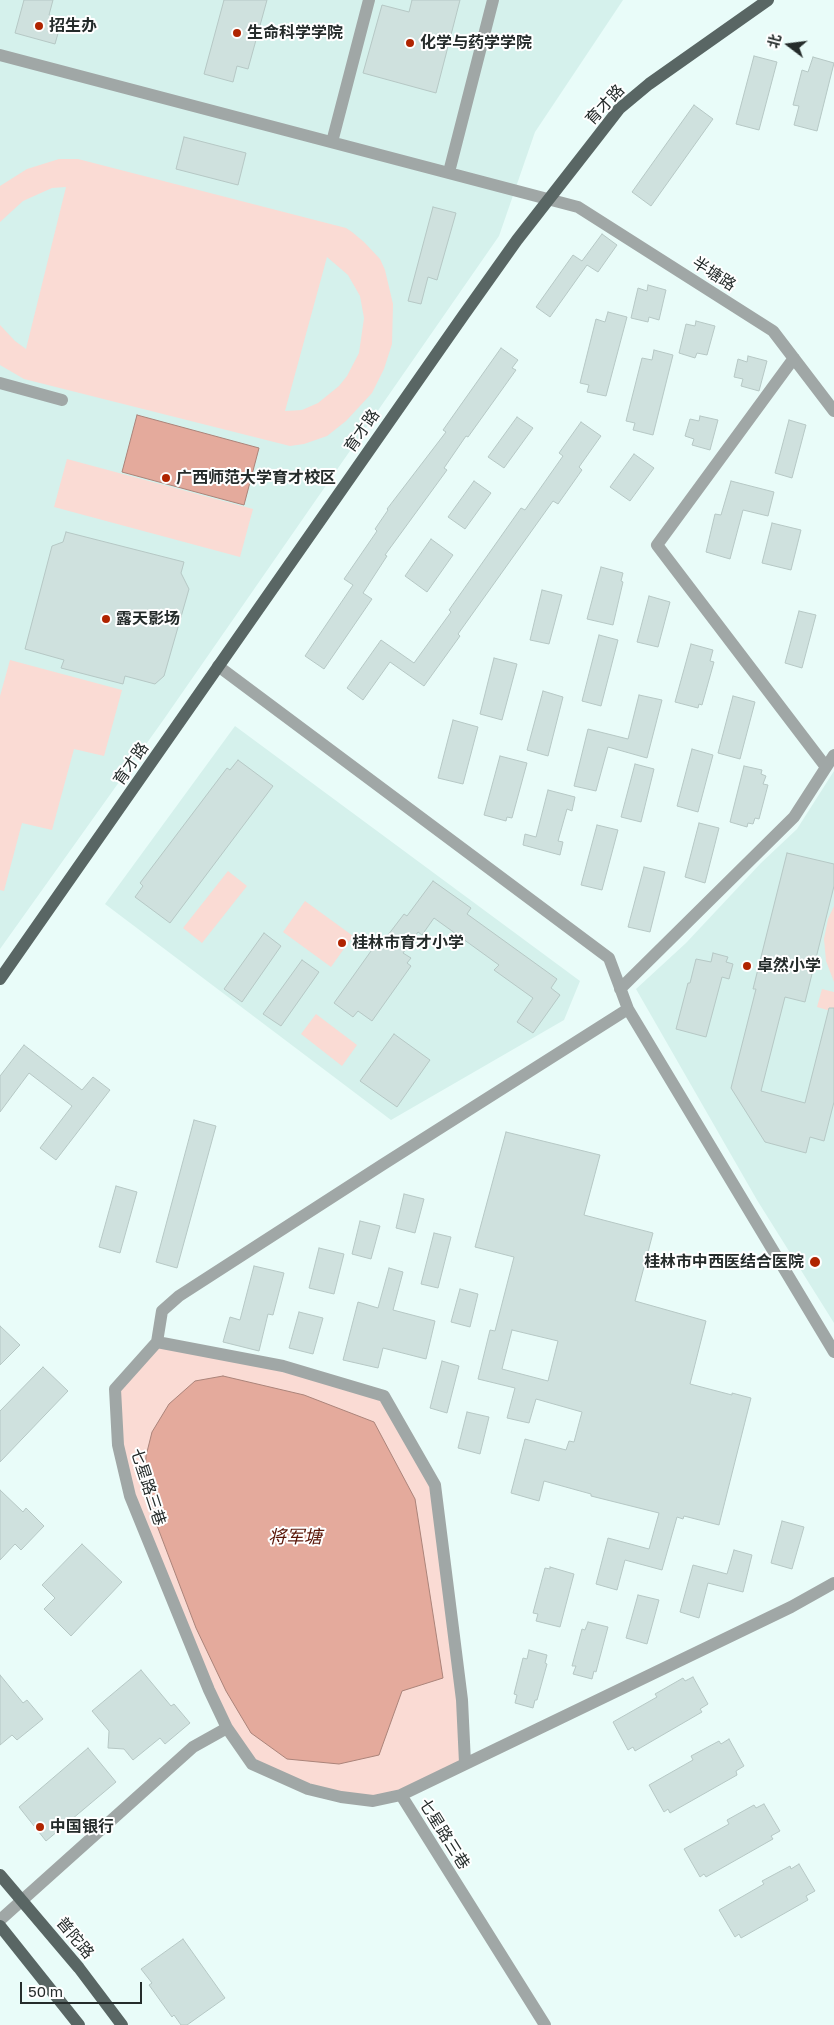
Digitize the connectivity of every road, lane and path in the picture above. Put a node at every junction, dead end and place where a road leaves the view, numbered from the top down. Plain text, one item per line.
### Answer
1 (369, 0) edge
2 (493, 0) edge
3 (768, 0) edge
4 (0, 55) edge
5 (332, 142) junction
6 (448, 172) junction
7 (549, 199) junction
8 (794, 358) junction
9 (0, 383) edge
10 (62, 400) dead end
11 (834, 411) edge
12 (218, 666) junction
13 (834, 755) edge
14 (826, 768) junction
15 (0, 979) edge
16 (620, 989) junction
17 (628, 1009) junction
18 (157, 1342) junction
19 (834, 1352) edge
20 (834, 1583) edge
21 (227, 1728) junction
22 (465, 1763) junction
23 (401, 1795) junction
24 (0, 1875) edge
25 (22, 1900) junction
26 (0, 1920) edge
27 (0, 1926) edge
28 (79, 2025) edge
29 (122, 2025) edge
30 (545, 2025) edge

1 - 5 street
2 - 6 street
3 - 7 main road, 育才路
4 - 5 street, 半塘路
5 - 6 street, 半塘路
6 - 7 street, 半塘路
7 - 8 street, 半塘路
7 - 12 main road, 育才路
8 - 11 street, 半塘路
8 - 14 street
9 - 10 street
12 - 15 main road, 育才路
12 - 16 street
13 - 14 street
14 - 16 street
16 - 17 street
17 - 18 street
17 - 19 street
18 - 21 street, 七星路三巷
18 - 22 street
20 - 22 street
21 - 23 street, 七星路三巷
21 - 25 street
22 - 23 street
23 - 30 street, 七星路三巷
24 - 25 main road, 普陀路
25 - 26 street
25 - 29 main road, 普陀路
27 - 28 main road

